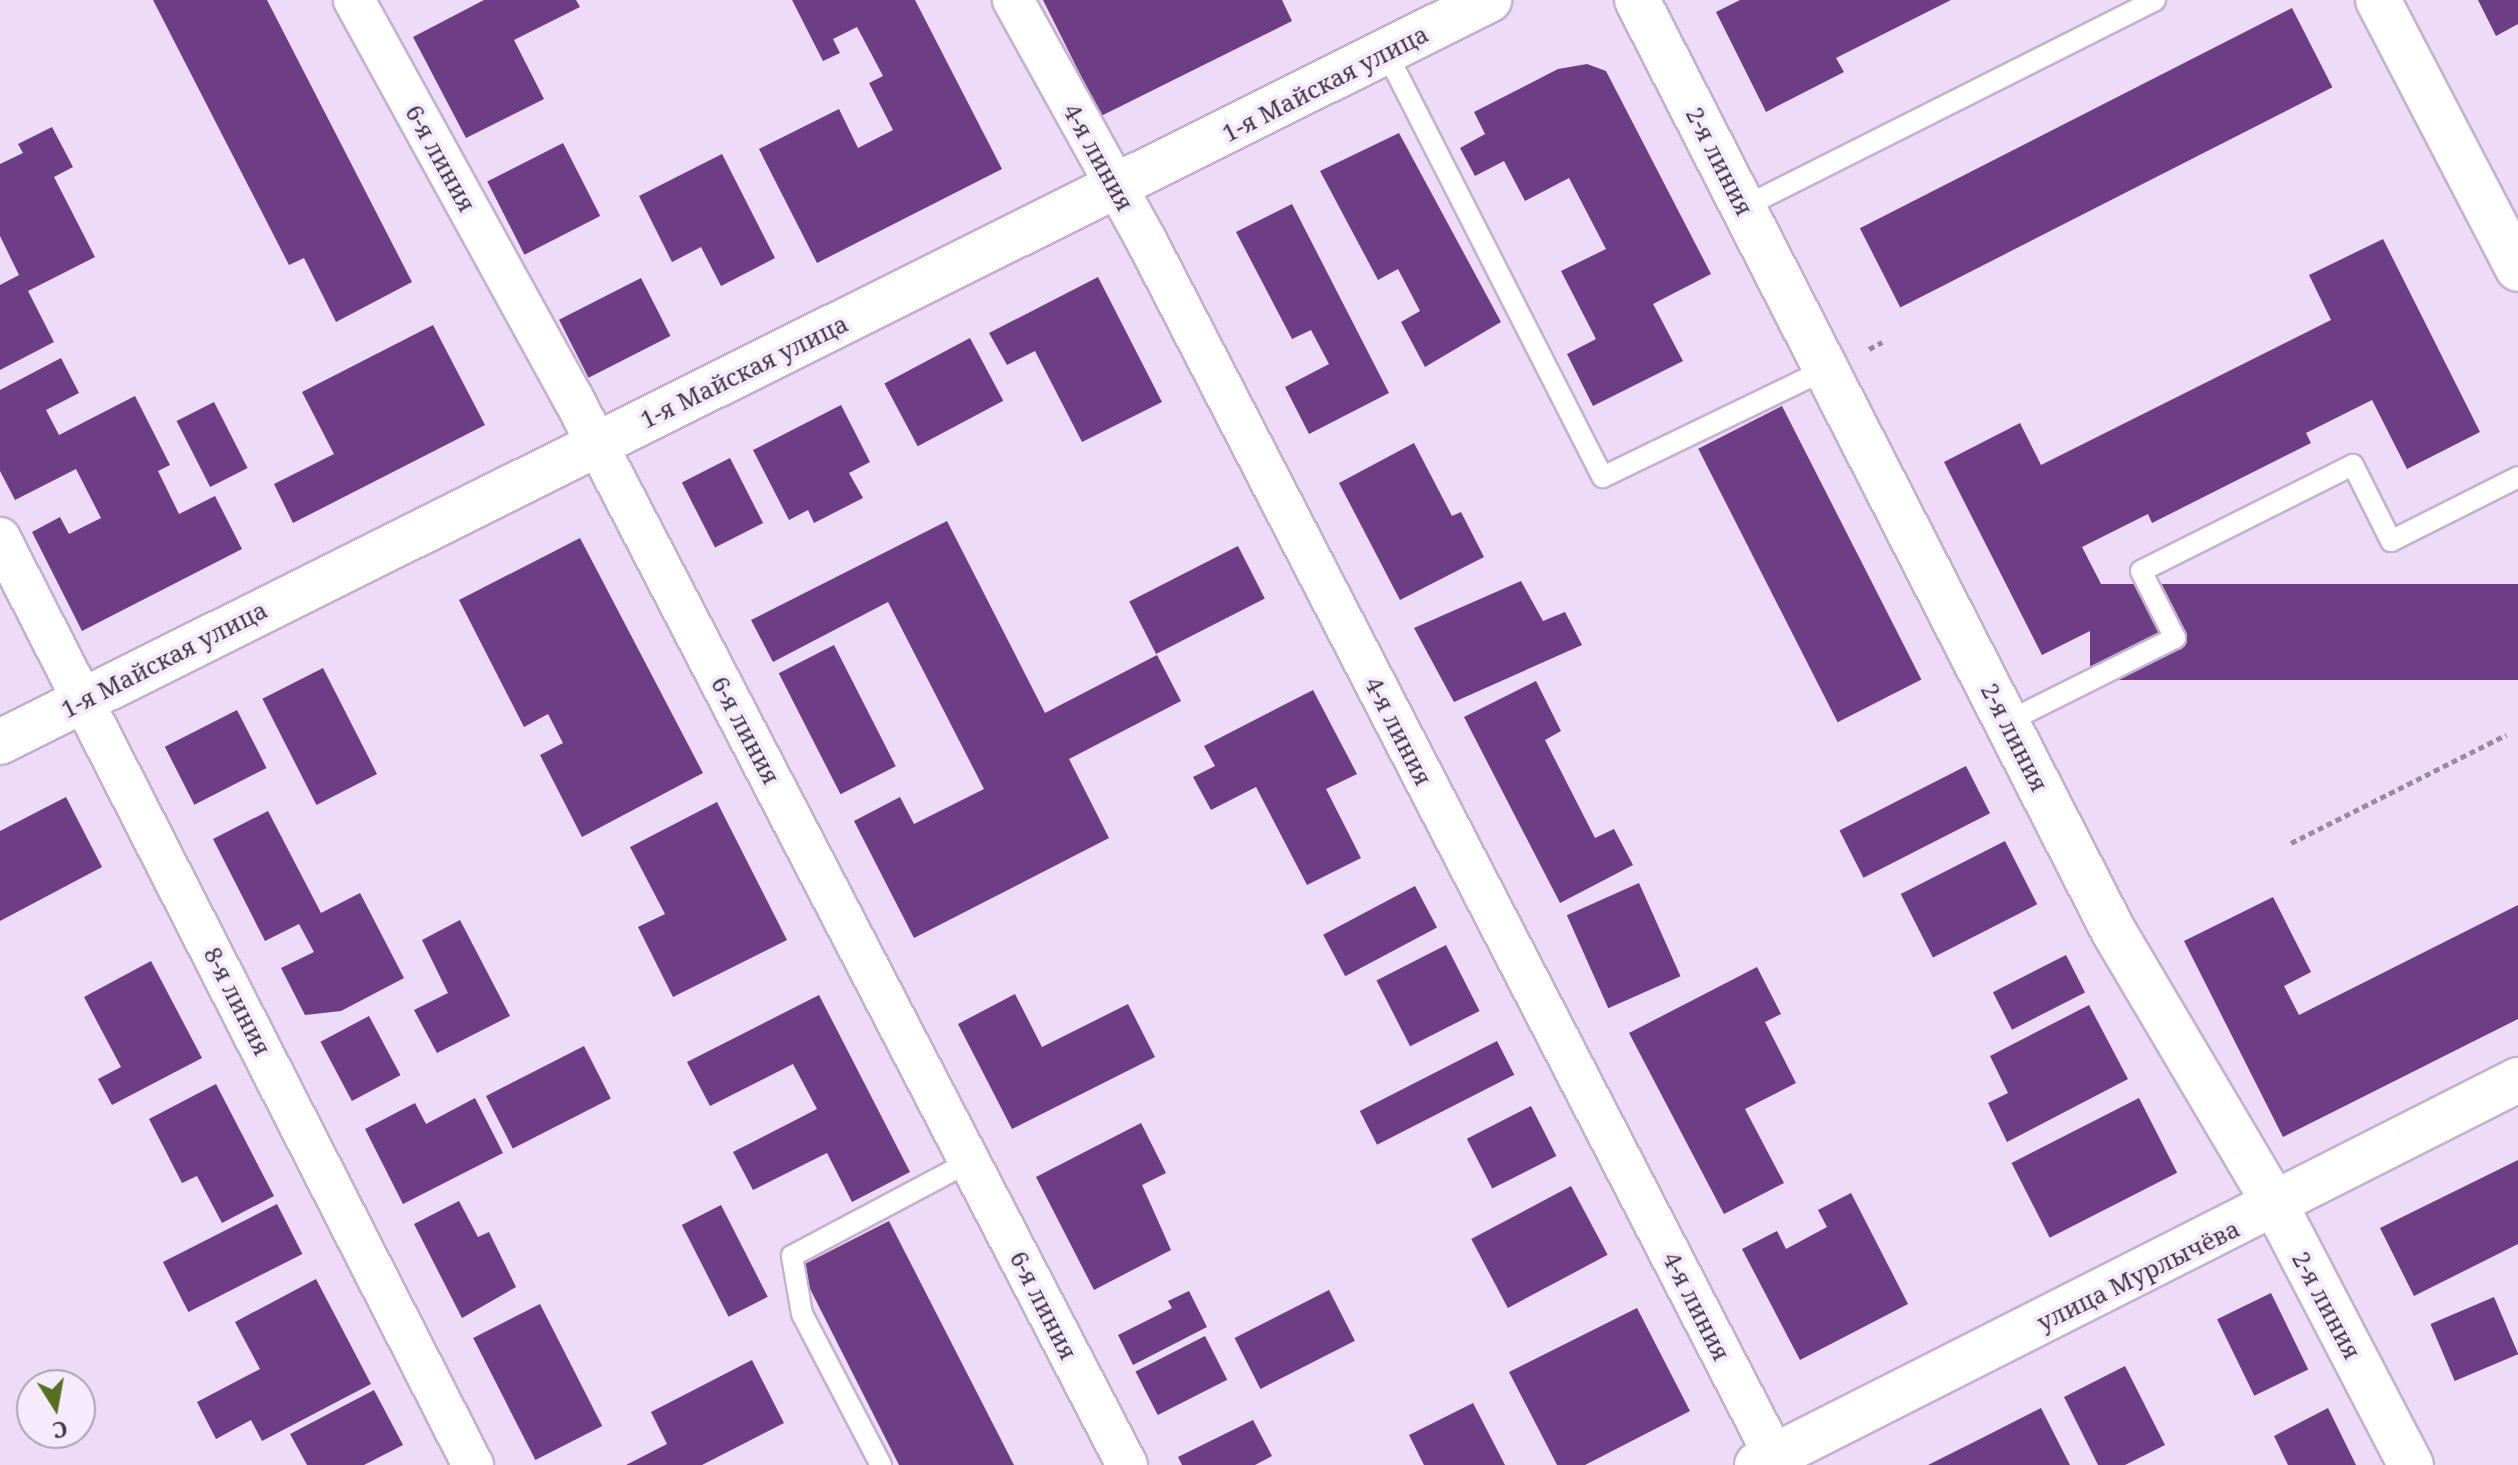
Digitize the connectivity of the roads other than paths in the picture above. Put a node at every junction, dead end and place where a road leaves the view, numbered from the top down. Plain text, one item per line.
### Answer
1 (354, 0) edge
2 (1013, 0) edge
3 (1489, 0) edge
4 (1637, 0) edge
5 (2155, 0) edge
6 (2378, 0) edge
7 (1386, 52) junction
8 (1116, 188) junction
9 (1744, 207) junction
10 (2518, 269) edge
11 (1826, 369) junction
12 (597, 443) junction
13 (2518, 477) edge
14 (0, 538) edge
15 (85, 698) junction
16 (2007, 722) junction
17 (0, 742) edge
18 (2518, 1080) edge
19 (971, 1161) junction
20 (2276, 1206) junction
21 (1770, 1462) edge
22 (473, 1465) edge
23 (881, 1465) edge
24 (1127, 1465) edge
25 (2411, 1465) edge

1 - 12 street, 6-я линия
2 - 8 street, 4-я линия
3 - 7 street, 1-я Майская улица
4 - 9 street, 2-я линия
5 - 9 lane
6 - 10 street
7 - 8 street, 1-я Майская улица
7 - 11 lane
8 - 12 street, 1-я Майская улица
8 - 21 street, 4-я линия
9 - 11 street, 2-я линия
11 - 16 street, 2-я линия
12 - 15 street, 1-я Майская улица
12 - 19 street, 6-я линия
13 - 16 lane
14 - 15 street, 8-я линия
15 - 17 street, 1-я Майская улица
15 - 22 street, 8-я линия
16 - 20 street, 2-я линия
18 - 20 street, улица Мурлычёва
19 - 23 lane
19 - 24 street, 6-я линия
20 - 21 street, улица Мурлычёва
20 - 25 street, 2-я линия

